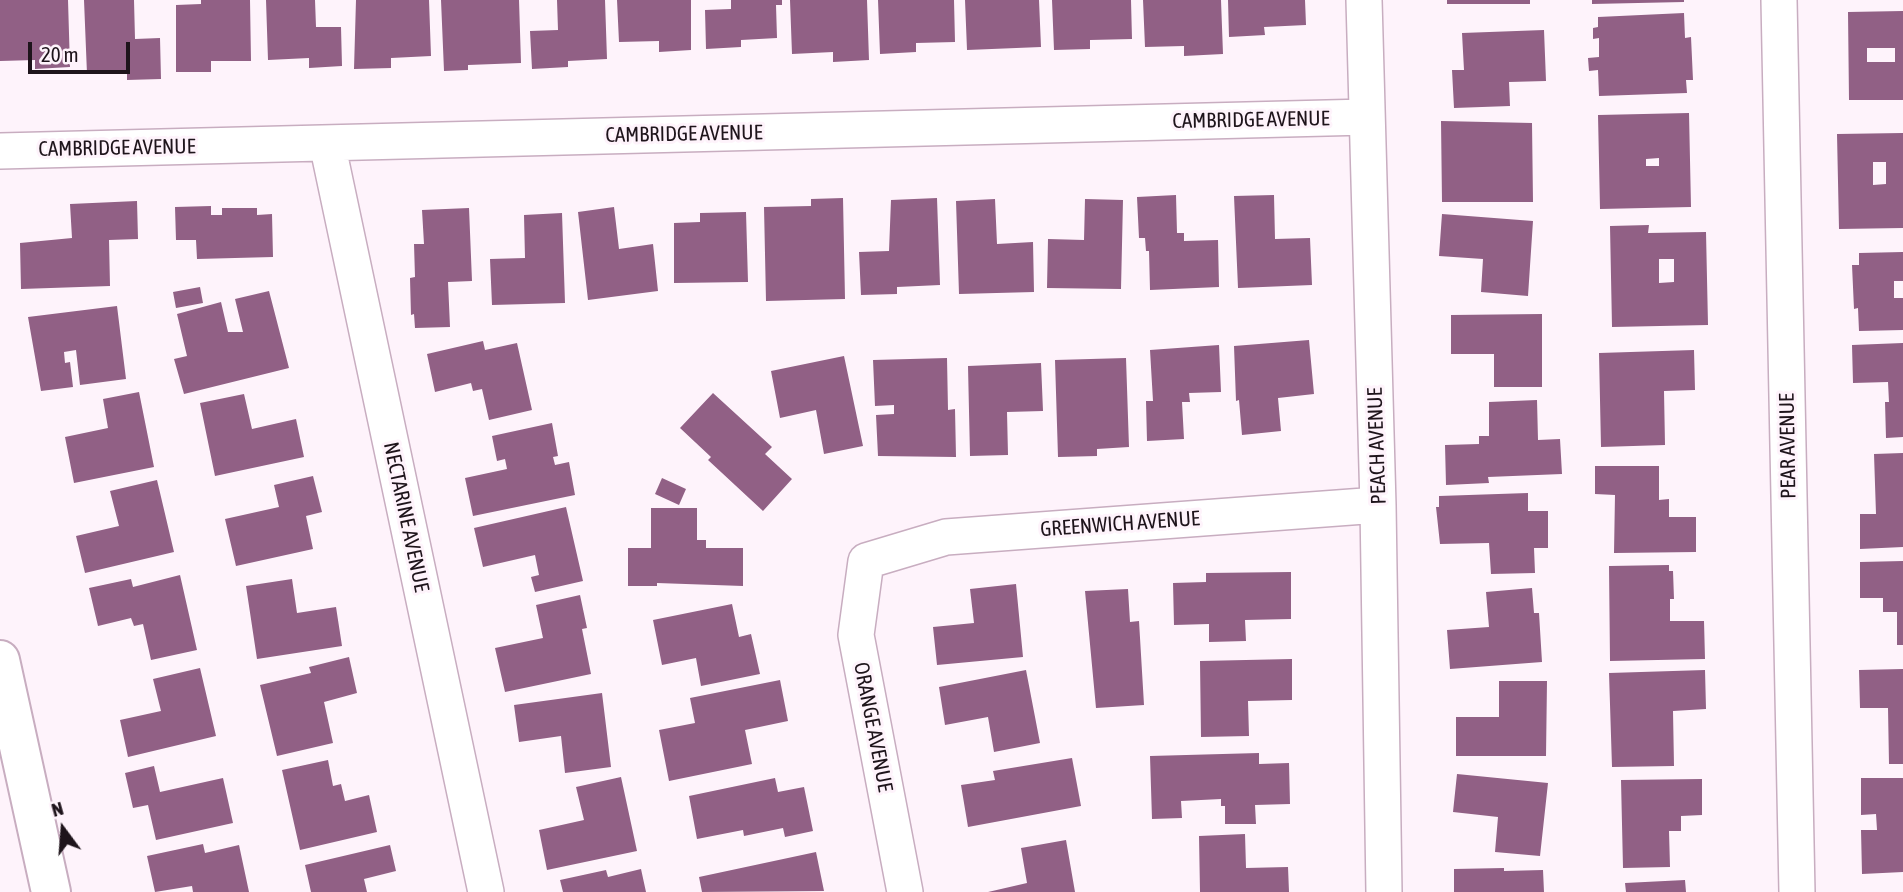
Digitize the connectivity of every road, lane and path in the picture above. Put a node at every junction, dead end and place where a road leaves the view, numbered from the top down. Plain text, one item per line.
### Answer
1 (1364, 0) edge
2 (1779, 0) edge
3 (1367, 117) junction
4 (327, 143) junction
5 (0, 151) edge
6 (1378, 505) junction
7 (866, 561) joint
8 (0, 660) edge
9 (51, 892) edge
10 (486, 892) edge
11 (905, 892) edge
12 (1384, 892) edge
13 (1797, 892) edge

1 - 3 street, PEACH AVENUE
2 - 13 street, PEAR AVENUE
3 - 4 street, CAMBRIDGE AVENUE
3 - 6 street, PEACH AVENUE
4 - 5 street, CAMBRIDGE AVENUE
4 - 10 street, NECTARINE AVENUE
6 - 7 street, GREENWICH AVENUE
6 - 12 street, PEACH AVENUE
7 - 11 street, ORANGE AVENUE
8 - 9 main road

